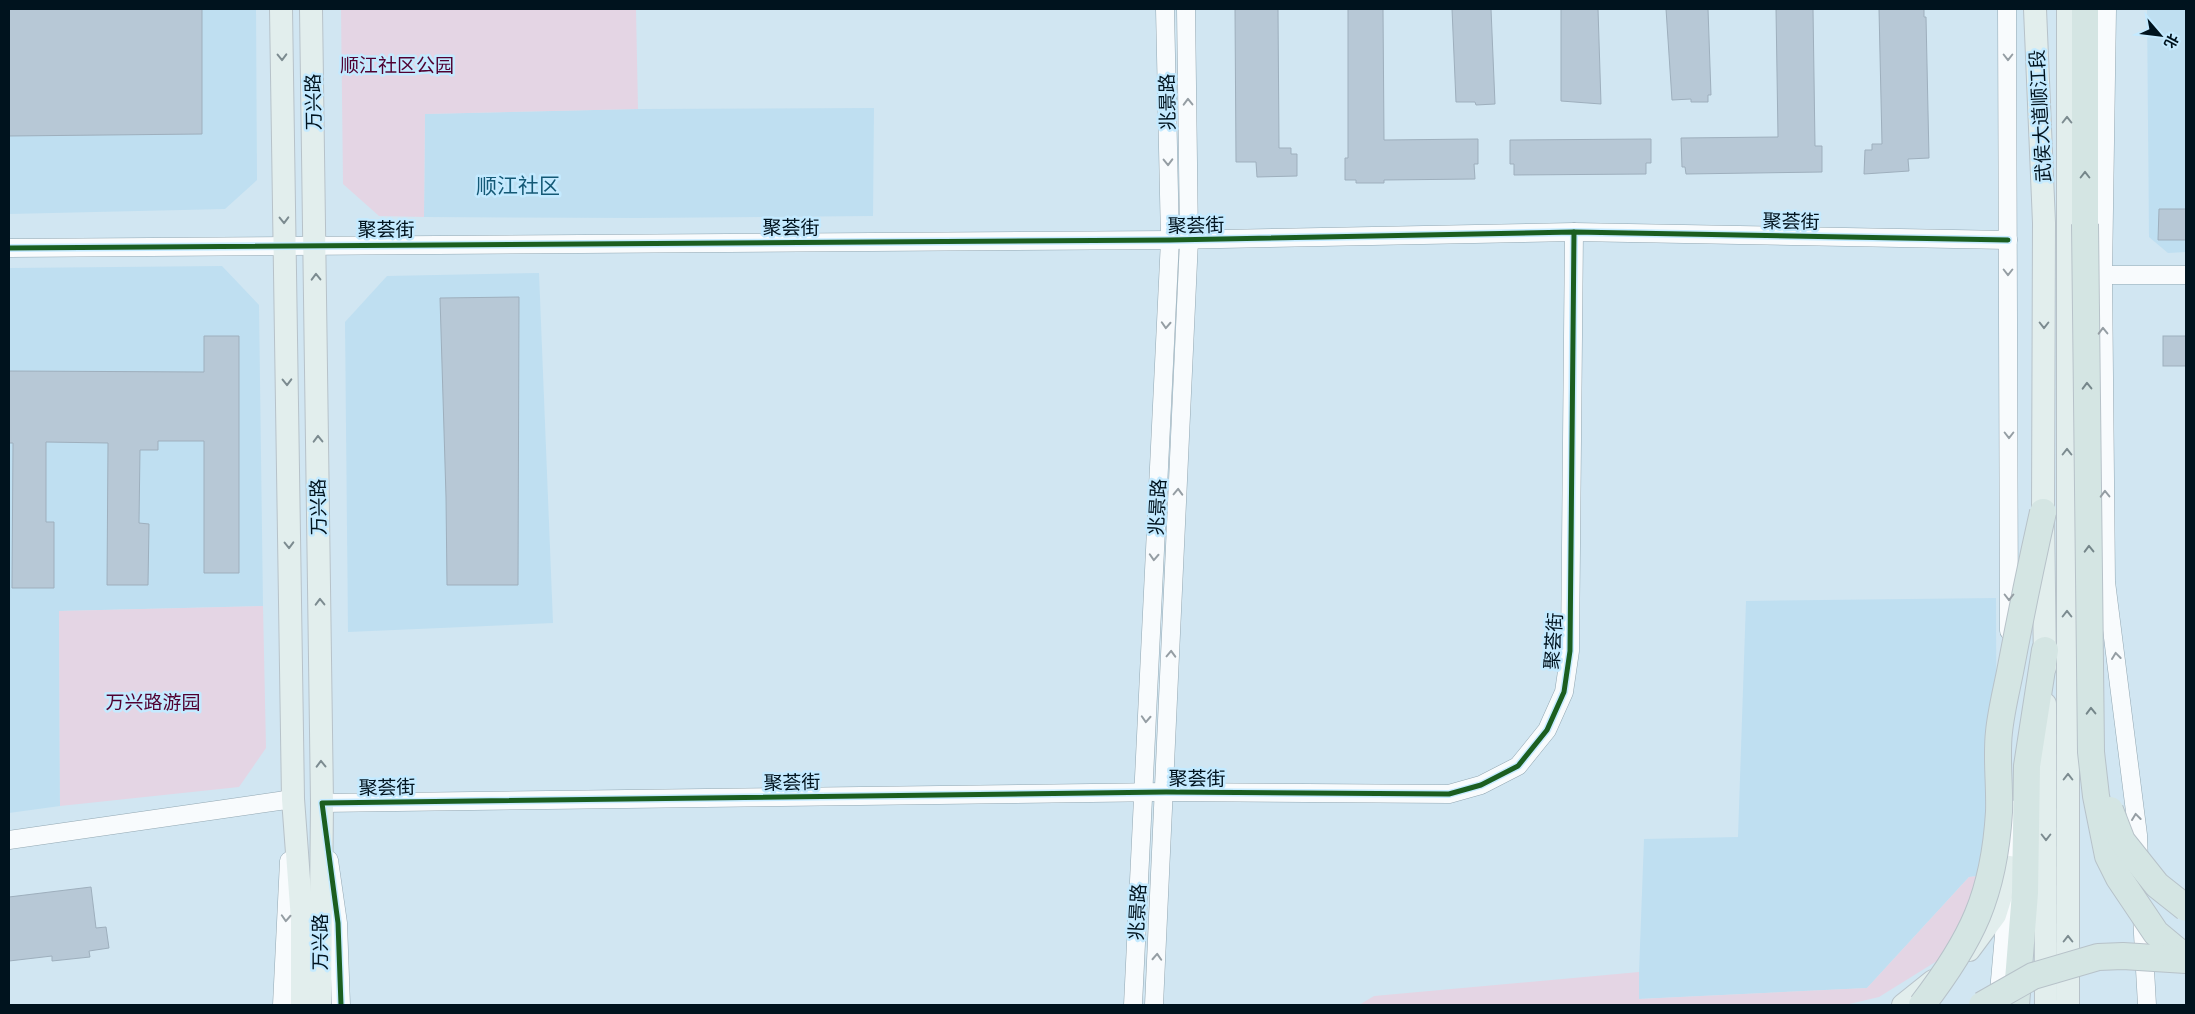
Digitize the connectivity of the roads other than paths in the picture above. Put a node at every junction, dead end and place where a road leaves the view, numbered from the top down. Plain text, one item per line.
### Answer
1 (282, 9) edge
2 (311, 9) edge
3 (1165, 9) edge
4 (1186, 9) edge
5 (2008, 9) edge
6 (2035, 9) edge
7 (2068, 9) edge
8 (2085, 9) edge
9 (2107, 9) edge
10 (2065, 223) junction
11 (1574, 232) junction
12 (1170, 240) junction
13 (1189, 240) junction
14 (2008, 240) junction
15 (284, 245) junction
16 (316, 245) junction
17 (9, 248) edge
18 (2103, 275) junction
19 (2186, 275) edge
20 (2043, 512) junction
21 (2045, 650) junction
22 (2092, 758) junction
23 (1166, 792) junction
24 (1143, 793) junction
25 (293, 799) junction
26 (322, 803) junction
27 (9, 840) edge
28 (2010, 867) junction
29 (2186, 908) edge
30 (2186, 959) edge
31 (282, 1005) edge
32 (302, 1005) edge
33 (320, 1005) edge
34 (341, 1005) edge
35 (1133, 1005) edge
36 (1154, 1005) edge
37 (1903, 1005) edge
38 (1922, 1005) edge
39 (1982, 1005) edge
40 (1998, 1005) edge
41 (2016, 1005) edge
42 (2046, 1005) edge
43 (2068, 1005) edge
44 (2147, 1005) edge

1 -> 15 main road
2 - 16 main road, 万兴路
3 -> 12 street, 兆景路
13 -> 4 street, 兆景路
5 -> 14 street
6 - 10 main road, 武侯大道顺江段
10 -> 7 main road, 武侯大道顺江段
10 -> 8 highway
9 - 18 street
10 -> 20 main road
22 -> 10 highway, bridge
43 -> 10 main road
11 - 13 street, 聚荟街
11 - 14 street, 聚荟街
11 - 23 street, 聚荟街
12 - 13 street, 聚荟街
12 - 16 street, 聚荟街
12 -> 24 street, 兆景路
23 -> 13 street, 兆景路
14 -> 28 street
15 - 16 street, 聚荟街
15 - 17 street, 聚荟街
15 -> 25 main road
26 -> 16 main road, 万兴路
18 - 19 street
44 -> 18 street
20 - 21 main road, bridge
20 - 38 highway, bridge
21 - 41 highway
21 -> 42 main road
22 - 29 highway, bridge
22 - 30 highway, bridge
23 - 24 street, 聚荟街
36 -> 23 street, 兆景路
24 - 26 street, 聚荟街
24 - 35 street, 兆景路
25 - 27 street
25 -> 31 street
25 - 32 main road
26 - 33 main road, 万兴路
26 - 34 street
28 - 37 main road
28 - 40 street
30 - 39 highway, bridge

